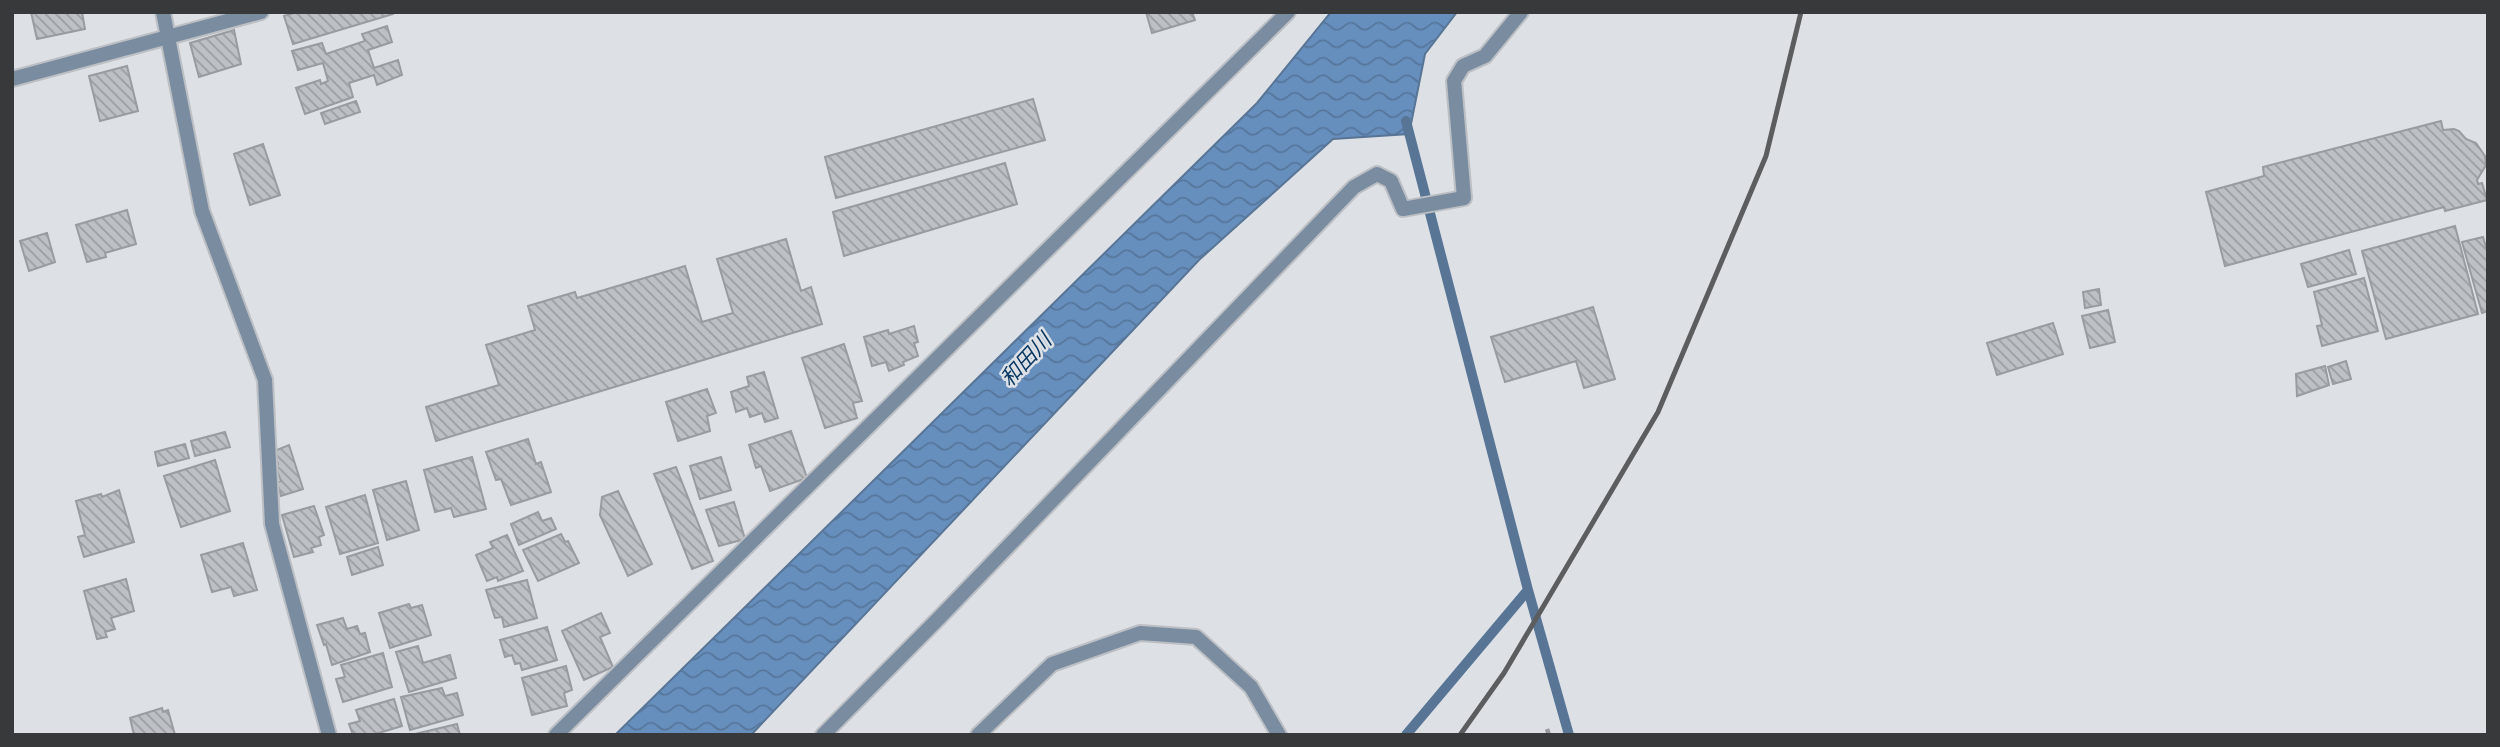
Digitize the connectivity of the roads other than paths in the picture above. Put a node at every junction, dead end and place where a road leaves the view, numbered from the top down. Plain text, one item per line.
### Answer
1 (163, 12) edge
2 (261, 12) edge
3 (1288, 12) edge
4 (1521, 12) edge
5 (168, 38) junction
6 (12, 79) edge
7 (329, 735) edge
8 (556, 735) edge
9 (823, 735) edge
10 (978, 735) edge
11 (1279, 735) edge

1 - 5 street
2 - 5 street
3 - 8 street
4 - 9 street
5 - 6 street
5 - 7 street
10 - 11 street

